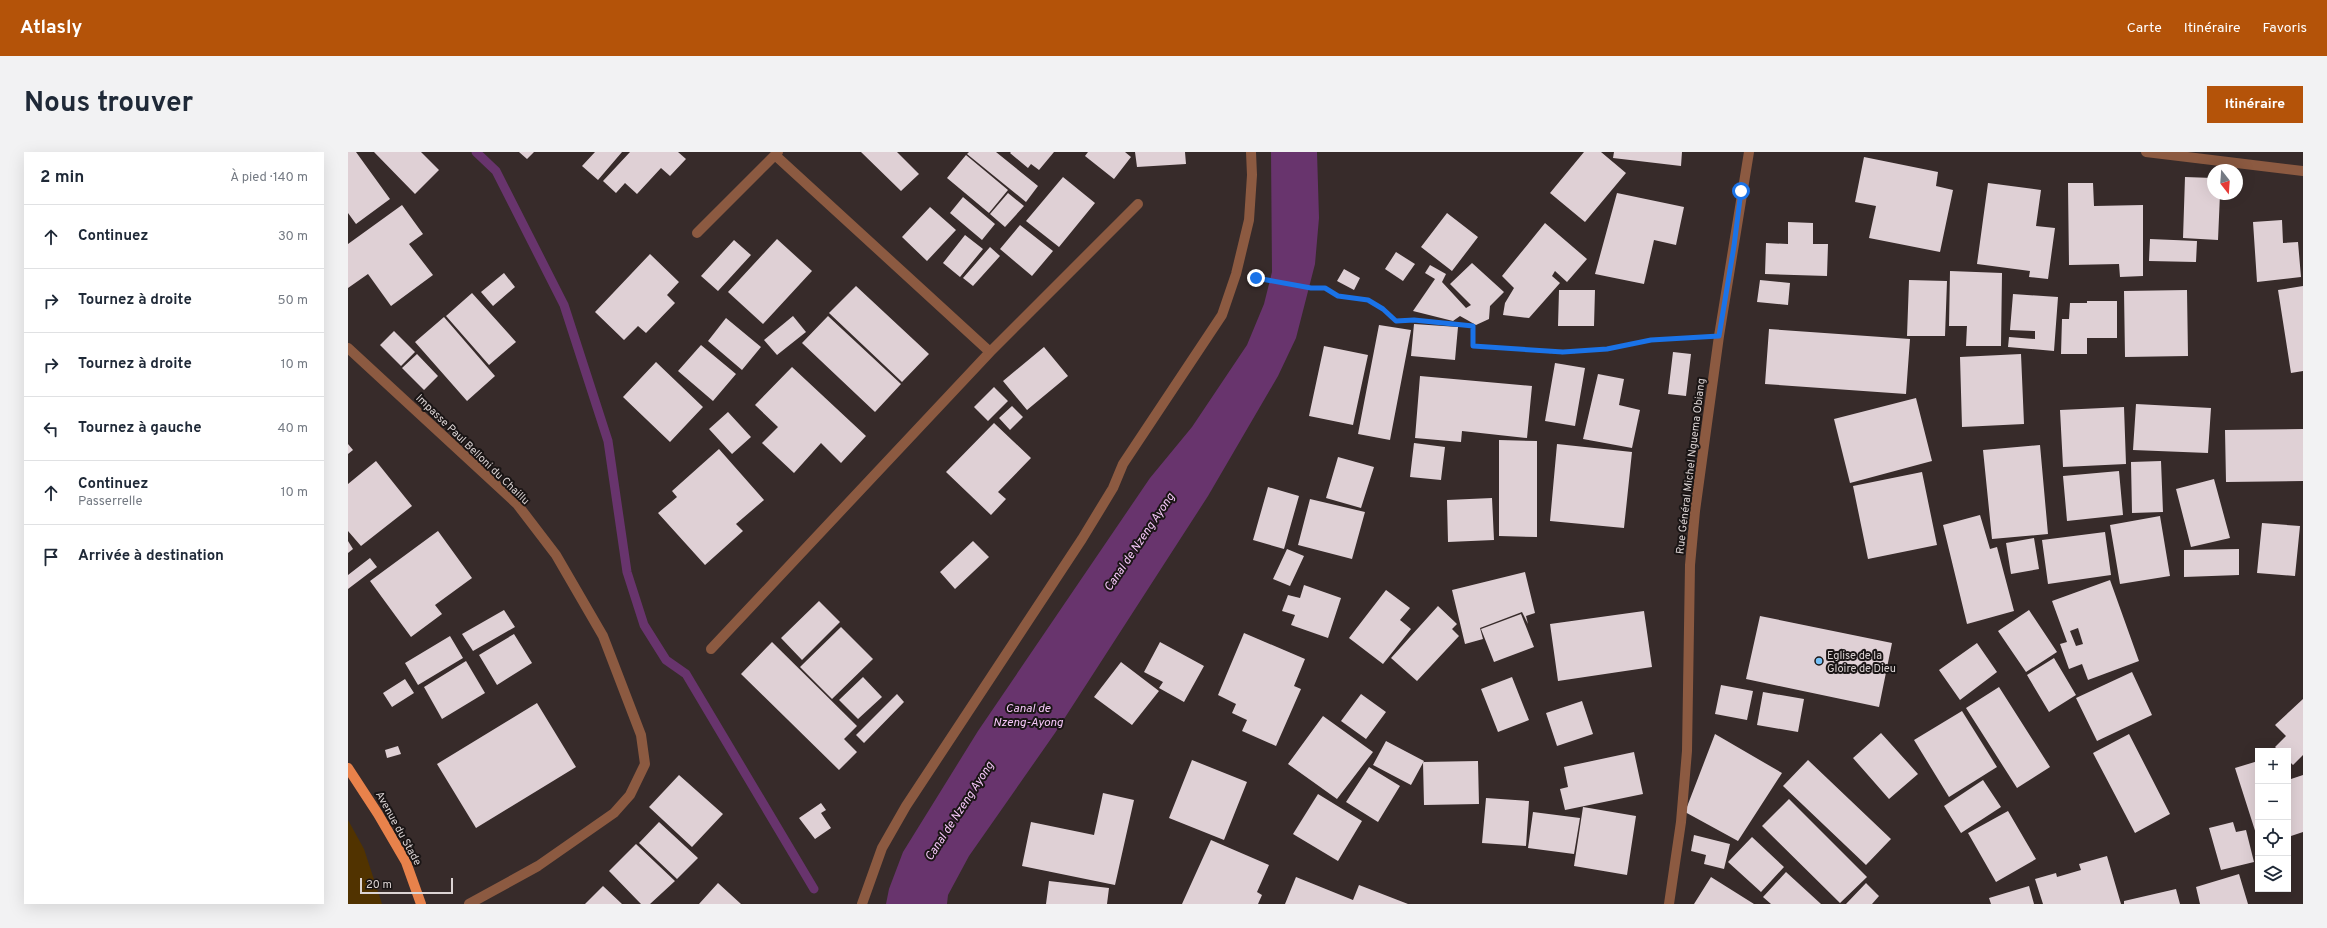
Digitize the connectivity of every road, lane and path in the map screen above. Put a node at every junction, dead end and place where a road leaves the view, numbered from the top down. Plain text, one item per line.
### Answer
1 (1251, 152) edge
2 (1749, 152) edge
3 (2146, 152) edge
4 (776, 154) edge
5 (2303, 171) edge
6 (1138, 204) dead end
7 (697, 233) dead end
8 (1256, 278) dead end
9 (1719, 336) junction
10 (348, 348) edge
11 (990, 352) junction
12 (711, 649) dead end
13 (348, 768) edge
14 (421, 904) edge
15 (469, 904) edge
16 (862, 904) edge
17 (1669, 904) edge

1 - 16 street
2 - 9 street, Rue Général Michel Nguema Obiang
3 - 5 street
4 - 7 street
4 - 11 street
6 - 11 street
8 - 9 path
9 - 17 street, Rue Général Michel Nguema Obiang
10 - 15 street, Impasse Paul Belloni du Chaillu
11 - 12 street
13 - 14 main road, Avenue du Stade

